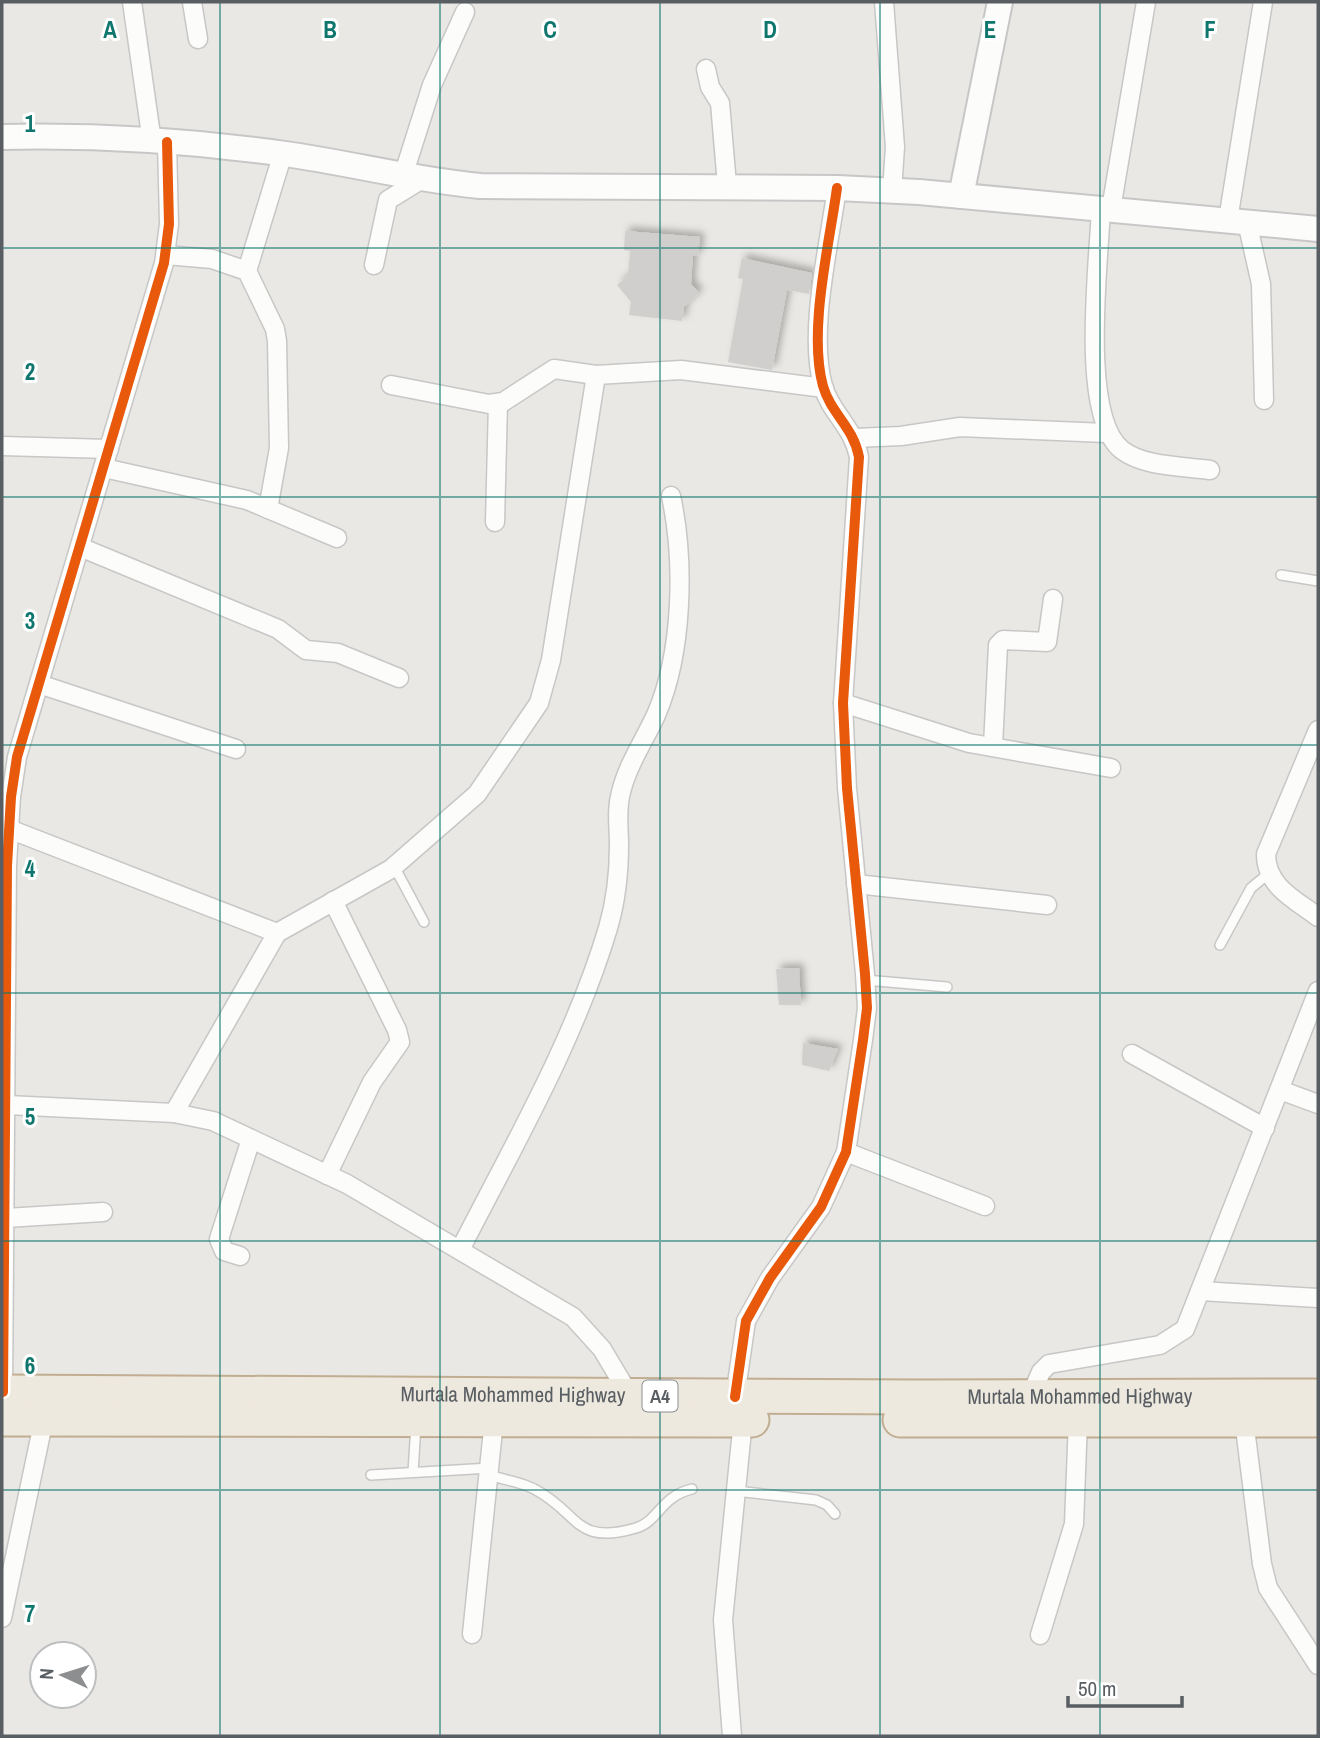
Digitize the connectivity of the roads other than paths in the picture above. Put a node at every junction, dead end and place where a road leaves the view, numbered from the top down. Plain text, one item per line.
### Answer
1 (132, 2) edge
2 (192, 2) edge
3 (884, 2) edge
4 (1000, 2) edge
5 (1146, 2) edge
6 (1263, 2) edge
7 (466, 12) dead end
8 (198, 39) dead end
9 (706, 69) dead end
10 (2, 137) edge
11 (160, 142) junction
12 (283, 153) junction
13 (413, 177) junction
14 (727, 185) junction
15 (836, 188) junction
16 (892, 191) junction
17 (961, 196) junction
18 (1106, 209) junction
19 (1238, 221) junction
20 (1318, 229) edge
21 (166, 255) junction
22 (374, 265) dead end
23 (247, 271) junction
24 (596, 374) junction
25 (391, 385) dead end
26 (824, 388) junction
27 (1264, 400) dead end
28 (498, 403) junction
29 (1106, 433) junction
30 (855, 438) junction
31 (2, 446) edge
32 (109, 449) junction
33 (104, 468) junction
34 (1210, 470) dead end
35 (671, 496) dead end
36 (268, 509) junction
37 (495, 522) dead end
38 (337, 538) dead end
39 (80, 547) junction
40 (1281, 575) dead end
41 (1318, 581) edge
42 (1054, 599) dead end
43 (399, 678) dead end
44 (39, 684) junction
45 (843, 703) junction
46 (1316, 740) edge
47 (993, 746) junction
48 (236, 749) dead end
49 (1111, 768) dead end
50 (8, 780) edge
51 (9, 829) junction
52 (394, 866) junction
53 (1268, 873) junction
54 (856, 884) junction
55 (333, 901) junction
56 (1047, 905) dead end
57 (1318, 917) edge
58 (424, 922) dead end
59 (276, 933) junction
60 (1220, 945) dead end
61 (4, 959) edge
62 (865, 980) junction
63 (947, 987) dead end
64 (1318, 991) edge
65 (1132, 1054) dead end
66 (1280, 1090) junction
67 (1318, 1104) edge
68 (7, 1105) junction
69 (174, 1113) junction
70 (1265, 1128) junction
71 (251, 1139) junction
72 (846, 1152) junction
73 (327, 1175) junction
74 (985, 1206) dead end
75 (103, 1212) dead end
76 (6, 1218) junction
77 (460, 1251) junction
78 (240, 1256) dead end
79 (1200, 1291) junction
80 (1318, 1298) edge
81 (3, 1354) edge
82 (1031, 1395) junction
83 (630, 1396) junction
84 (1318, 1396) edge
85 (2, 1401) edge
86 (739, 1408) junction
87 (44, 1419) junction
88 (416, 1420) junction
89 (494, 1420) junction
90 (1078, 1420) junction
91 (1244, 1420) junction
92 (1318, 1420) edge
93 (413, 1472) junction
94 (489, 1472) junction
95 (371, 1475) dead end
96 (692, 1489) dead end
97 (736, 1492) junction
98 (835, 1514) dead end
99 (2, 1618) edge
100 (472, 1634) dead end
101 (1040, 1635) dead end
102 (1318, 1665) edge
103 (732, 1736) edge

1 - 11 street
2 - 8 street
3 - 16 street
4 - 17 main road
5 - 18 street
6 - 19 street
7 - 13 street
9 - 14 street
10 - 11 main road
11 - 12 main road
11 - 21 street
12 - 13 main road
12 - 23 street
13 - 14 main road
13 - 22 street
14 - 15 main road
15 - 16 main road
15 - 26 street
16 - 17 main road
17 - 18 main road
18 - 19 main road
18 - 29 street
19 - 20 main road
19 - 27 street
21 - 23 street
21 - 32 street
23 - 36 street
24 - 26 street
24 - 28 street
24 - 52 street
25 - 28 street
26 - 30 street
28 - 37 street
29 - 30 street
29 - 34 street
30 - 45 street
31 - 32 street
32 - 33 street
33 - 36 street
33 - 39 street
35 - 77 street
36 - 38 street
39 - 43 street
39 - 44 street
40 - 41 lane
42 - 47 street
44 - 48 street
44 - 50 street
45 - 47 street
45 - 54 street
46 - 53 street
47 - 49 street
50 - 51 street
51 - 59 street
51 - 61 street
52 - 55 street
52 - 58 lane
53 - 57 street
53 - 60 lane
54 - 56 street
54 - 62 street
55 - 59 street
55 - 73 street
59 - 69 street
61 - 68 street
62 - 63 lane
62 - 72 street
64 - 66 street
65 - 70 street
66 - 67 street
66 - 70 street
68 - 69 street
68 - 76 street
69 - 71 street
70 - 79 street
71 - 73 street
71 - 78 street
72 - 74 street
72 - 86 street
73 - 77 street
75 - 76 street
76 - 81 street
77 - 83 street
79 - 80 street
79 - 82 street
81 - 85 street
82 - 84 highway, Murtala Mohammed Highway / A4
82 - 86 highway, Murtala Mohammed Highway / A4
83 - 85 highway, Murtala Mohammed Highway / A4
83 - 86 highway, Murtala Mohammed Highway / A4
85 - 87 highway, Murtala Mohammed Highway / A4
86 - 89 highway, Murtala Mohammed Highway / A4
86 - 90 highway, Murtala Mohammed Highway / A4
86 - 97 street
87 - 88 highway, Murtala Mohammed Highway / A4
87 - 99 street
88 - 89 highway, Murtala Mohammed Highway / A4
88 - 93 lane
89 - 94 street
90 - 91 highway, Murtala Mohammed Highway / A4
90 - 101 street
91 - 92 highway, Murtala Mohammed Highway / A4
91 - 102 street
93 - 94 lane
93 - 95 lane
94 - 96 lane
94 - 100 street
97 - 98 lane
97 - 103 street

